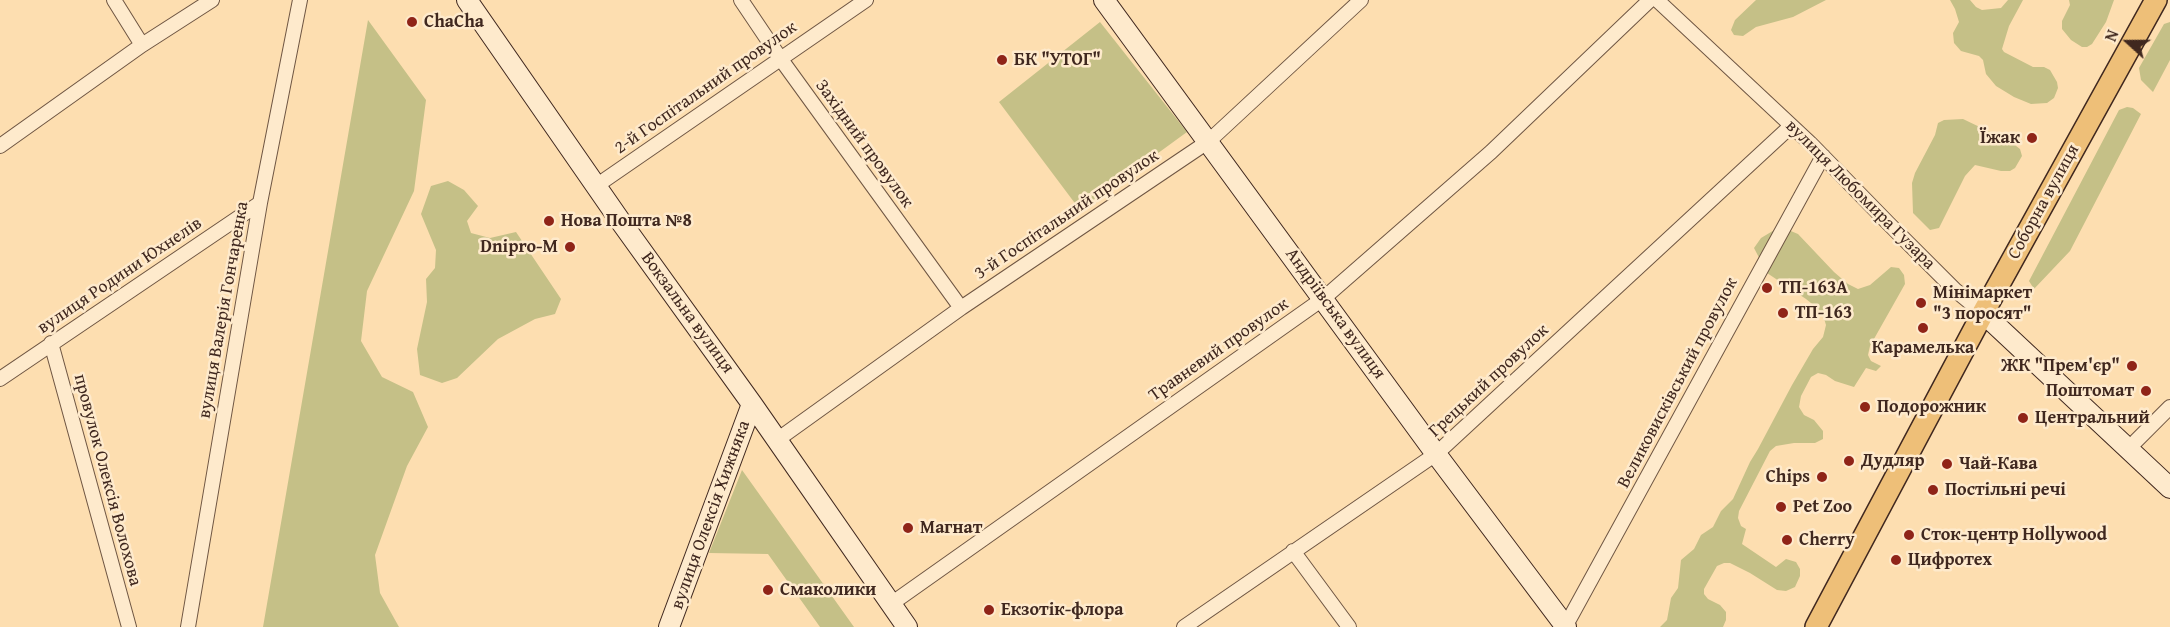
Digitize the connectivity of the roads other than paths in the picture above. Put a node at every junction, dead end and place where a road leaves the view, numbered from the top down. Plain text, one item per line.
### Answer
1 (114, 0) edge
2 (212, 0) edge
3 (300, 0) edge
4 (467, 0) edge
5 (741, 0) edge
6 (866, 0) edge
7 (1104, 0) edge
8 (1650, 0) edge
9 (1657, 0) edge
10 (2156, 0) edge
11 (1359, 1) edge
12 (142, 45) junction
13 (780, 58) junction
14 (1791, 126) junction
15 (1209, 141) junction
16 (0, 146) edge
17 (1823, 156) junction
18 (596, 186) junction
19 (260, 203) junction
20 (1324, 298) junction
21 (961, 308) junction
22 (1983, 313) junction
23 (51, 343) junction
24 (0, 379) edge
25 (752, 404) junction
26 (2170, 407) edge
27 (777, 440) junction
28 (2129, 448) junction
29 (1436, 454) junction
30 (2170, 488) edge
31 (1293, 551) junction
32 (891, 604) junction
33 (129, 627) edge
34 (188, 627) edge
35 (669, 627) edge
36 (907, 627) edge
37 (1184, 627) edge
38 (1349, 627) edge
39 (1565, 627) edge
40 (1816, 627) edge

1 - 12 street
2 - 12 street
3 - 19 street, вулиця Валерія Гончаренка
4 - 18 street, Вокзальна вулиця
5 - 13 street, Західний провулок
6 - 13 street, 2-й Госпітальний провулок
7 - 15 street, Андріївська вулиця
8 - 20 street, Травневий провулок
9 - 14 street, вулиця Любомира Гузара
10 - 22 main road, Соборна вулиця
11 - 15 street, 3-й Госпітальний провулок
12 - 16 street
13 - 18 street, 2-й Госпітальний провулок
13 - 21 street, Західний провулок
14 - 17 street, вулиця Любомира Гузара
14 - 29 street, Грецький провулок
15 - 20 street, Андріївська вулиця
15 - 21 street, 3-й Госпітальний провулок
17 - 22 street, вулиця Любомира Гузара
17 - 39 street, Великовисківський провулок
18 - 25 street, Вокзальна вулиця
19 - 23 street, вулиця Родини Юхнелів
19 - 34 street, вулиця Валерія Гончаренка
20 - 29 street, Андріївська вулиця
20 - 32 street, Травневий провулок
21 - 27 street, 3-й Госпітальний провулок
22 - 28 street, вулиця Любомира Гузара
22 - 40 main road, Соборна вулиця
23 - 24 street, вулиця Родини Юхнелів
23 - 33 street, провулок Олексія Волохова
25 - 27 street, Вокзальна вулиця
25 - 35 street, вулиця Олексія Хижняка
26 - 28 street
27 - 32 street, Вокзальна вулиця
28 - 30 street, вулиця Любомира Гузара
29 - 31 street, Грецький провулок
29 - 39 street, Андріївська вулиця
31 - 37 street, Грецький провулок
31 - 38 street
32 - 36 street, Вокзальна вулиця

